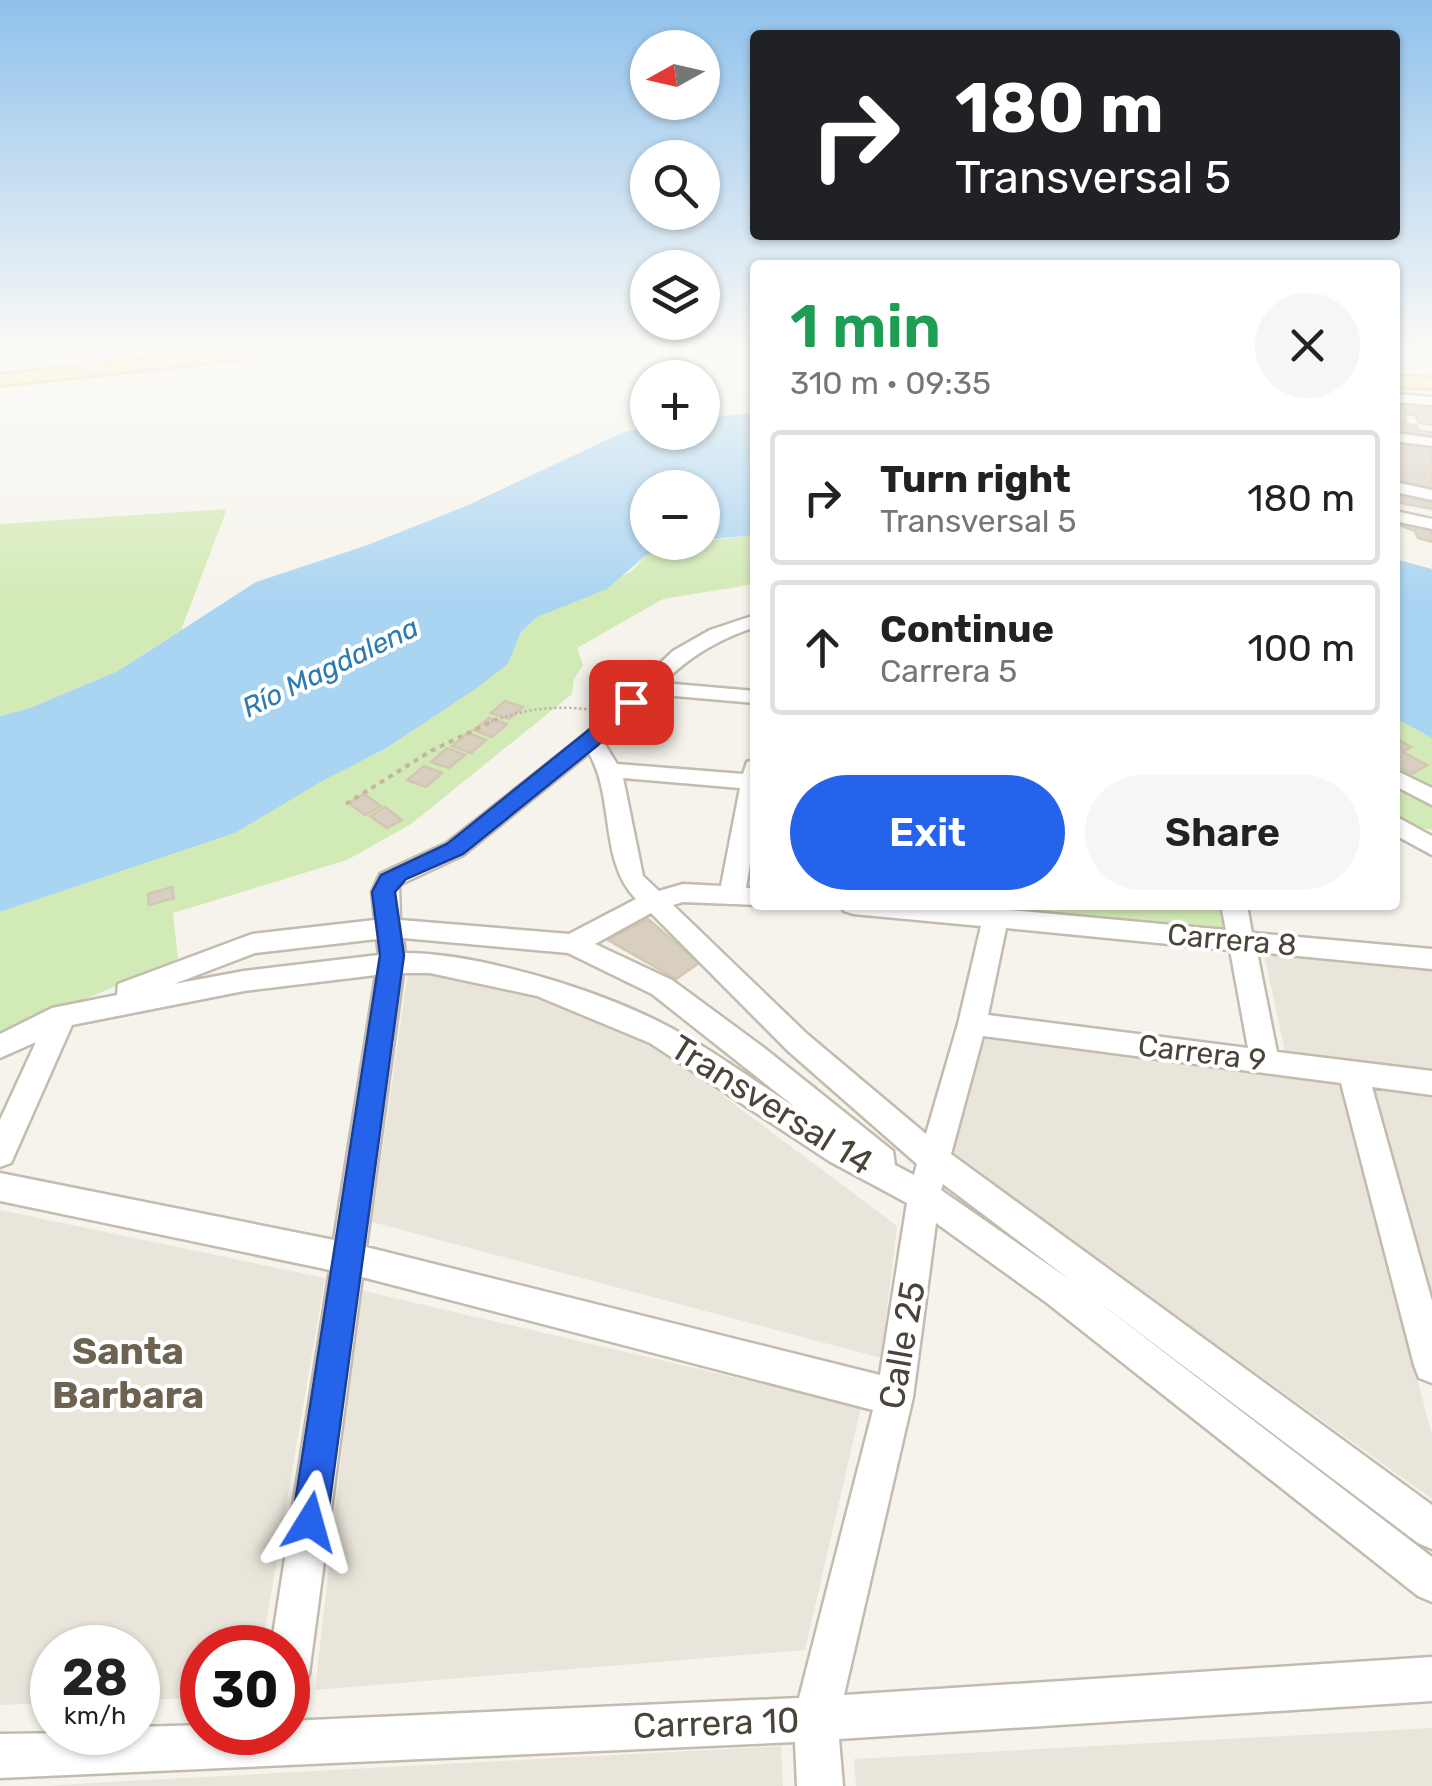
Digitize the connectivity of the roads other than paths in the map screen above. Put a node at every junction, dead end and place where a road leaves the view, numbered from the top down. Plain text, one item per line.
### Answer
1 (1400, 438) edge
2 (1432, 442) edge
3 (1400, 488) edge
4 (1432, 494) edge
5 (1400, 517) edge
6 (1432, 524) edge
7 (750, 622) edge
8 (644, 687) junction
9 (750, 697) edge
10 (592, 740) junction
11 (610, 770) junction
12 (750, 776) edge
13 (1400, 780) edge
14 (1432, 798) edge
15 (750, 824) edge
16 (744, 896) edge
17 (651, 902) junction
18 (1235, 910) edge
19 (997, 911) edge
20 (389, 928) junction
21 (1243, 940) junction
22 (572, 944) junction
23 (1432, 959) edge
24 (391, 963) junction
25 (60, 1017) junction
26 (972, 1024) junction
27 (0, 1047) edge
28 (1265, 1062) junction
29 (1353, 1072) junction
30 (1432, 1083) edge
31 (0, 1154) edge
32 (935, 1160) junction
33 (0, 1186) edge
34 (924, 1196) junction
35 (348, 1258) junction
36 (1432, 1365) edge
37 (895, 1397) junction
38 (1432, 1529) edge
39 (1432, 1582) edge
40 (295, 1625) edge
41 (1432, 1679) edge
42 (816, 1719) junction
43 (310, 1736) edge
44 (180, 1744) edge
45 (0, 1756) edge
46 (820, 1786) edge

1 - 2 street
3 - 4 street
5 - 6 street
7 - 8 street
8 - 9 street
8 - 10 street
10 - 11 street
10 - 20 street
11 - 12 street
11 - 17 street, Transversal 14
13 - 14 street
15 - 16 street
16 - 17 street
17 - 22 street
17 - 32 street, Transversal 14
18 - 21 street
19 - 21 street, Carrera 8
19 - 26 street, Calle 25
20 - 22 street
20 - 24 street
20 - 25 street
21 - 23 street, Carrera 8
21 - 28 street
22 - 34 street
24 - 25 street, Transversal 14
24 - 34 street, Transversal 14
24 - 35 street
25 - 27 street, Transversal 14
25 - 31 street
26 - 28 street, Carrera 9
26 - 32 street, Calle 25
28 - 29 street, Carrera 9
29 - 30 street, Carrera 9
29 - 36 street
32 - 34 street, Calle 25
32 - 38 street, Transversal 14
33 - 35 street
34 - 37 street, Calle 25
34 - 39 street, Transversal 14
35 - 37 street
35 - 40 street
37 - 42 street, Calle 25
41 - 42 street, Carrera 10
42 - 43 street, Carrera 10
42 - 46 street, Calle 25
44 - 45 street, Carrera 10

